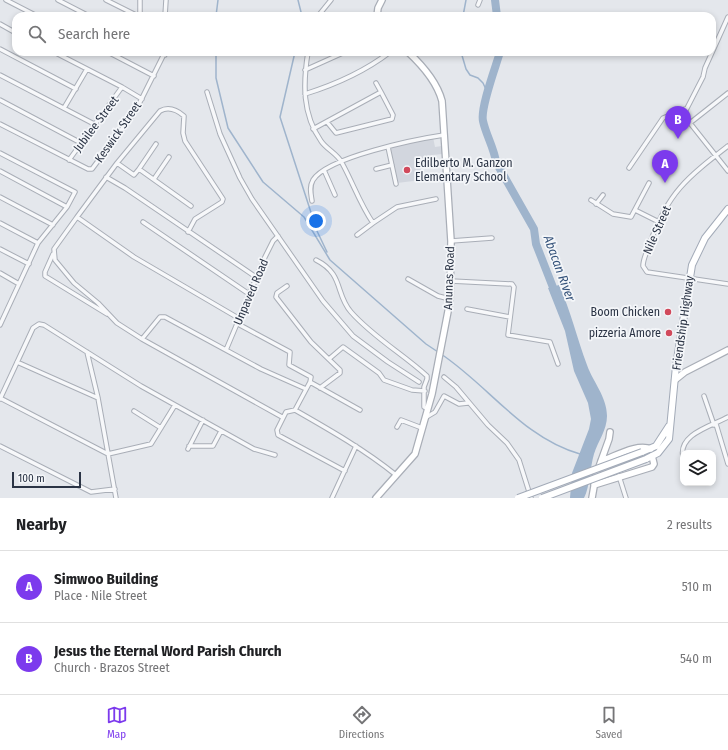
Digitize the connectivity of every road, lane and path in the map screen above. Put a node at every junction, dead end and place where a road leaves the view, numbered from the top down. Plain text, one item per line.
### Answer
1 (6, 0) edge
2 (58, 0) edge
3 (106, 0) edge
4 (140, 0) edge
5 (166, 0) edge
6 (331, 0) edge
7 (382, 0) edge
8 (480, 0) edge
9 (478, 5) dead end
10 (30, 12) edge
11 (81, 12) edge
12 (131, 12) edge
13 (139, 12) edge
14 (166, 12) edge
15 (321, 12) edge
16 (378, 12) edge
17 (728, 17) edge
18 (0, 24) edge
19 (726, 25) edge
20 (12, 30) edge
21 (716, 46) edge
22 (0, 49) edge
23 (12, 55) edge
24 (14, 56) edge
25 (62, 56) edge
26 (116, 56) edge
27 (164, 56) edge
28 (307, 56) edge
29 (336, 56) edge
30 (385, 56) edge
31 (412, 56) edge
32 (712, 56) edge
33 (87, 69) junction
34 (305, 70) junction
35 (0, 74) edge
36 (154, 76) junction
37 (376, 83) dead end
38 (122, 87) junction
39 (76, 88) junction
40 (207, 92) dead end
41 (381, 92) junction
42 (728, 93) edge
43 (305, 94) junction
44 (142, 99) junction
45 (0, 100) edge
46 (64, 108) junction
47 (685, 109) junction
48 (327, 122) junction
49 (690, 123) junction
50 (0, 124) edge
51 (96, 125) junction
52 (313, 129) junction
53 (445, 135) junction
54 (81, 143) junction
55 (156, 144) dead end
56 (728, 146) edge
57 (388, 147) junction
58 (0, 153) edge
59 (716, 155) junction
60 (169, 157) dead end
61 (69, 160) junction
62 (341, 161) junction
63 (117, 163) junction
64 (392, 165) junction
65 (629, 168) dead end
66 (139, 169) junction
67 (376, 169) dead end
68 (324, 170) junction
69 (0, 171) edge
70 (728, 171) edge
71 (106, 178) junction
72 (154, 179) junction
73 (650, 183) dead end
74 (396, 184) dead end
75 (335, 195) dead end
76 (603, 195) dead end
77 (0, 197) edge
78 (436, 199) dead end
79 (591, 200) dead end
80 (312, 201) dead end
81 (596, 204) junction
82 (191, 206) dead end
83 (68, 207) junction
84 (728, 209) edge
85 (635, 210) junction
86 (77, 217) junction
87 (143, 222) dead end
88 (659, 222) junction
89 (0, 223) edge
90 (373, 223) junction
91 (53, 225) junction
92 (188, 232) junction
93 (357, 235) dead end
94 (278, 236) junction
95 (492, 238) dead end
96 (451, 241) junction
97 (38, 243) junction
98 (0, 249) edge
99 (53, 254) junction
100 (316, 260) dead end
101 (29, 264) junction
102 (0, 273) edge
103 (256, 278) junction
104 (689, 278) junction
105 (408, 279) dead end
106 (451, 281) junction
107 (19, 284) junction
108 (728, 284) edge
109 (287, 286) dead end
110 (249, 294) junction
111 (450, 300) junction
112 (468, 309) dead end
113 (110, 316) junction
114 (510, 316) junction
115 (240, 319) junction
116 (238, 324) junction
117 (0, 325) edge
118 (142, 339) junction
119 (226, 350) junction
120 (728, 350) edge
121 (87, 352) junction
122 (329, 359) junction
123 (16, 362) junction
124 (558, 364) dead end
125 (444, 378) dead end
126 (675, 380) junction
127 (310, 382) junction
128 (419, 382) dead end
129 (320, 388) junction
130 (306, 389) junction
131 (425, 391) junction
132 (704, 396) dead end
133 (0, 398) edge
134 (98, 398) junction
135 (468, 403) junction
136 (175, 405) junction
137 (428, 409) junction
138 (295, 410) junction
139 (360, 410) dead end
140 (134, 411) dead end
141 (282, 417) junction
142 (728, 417) edge
143 (425, 418) junction
144 (203, 420) junction
145 (670, 424) junction
146 (715, 424) junction
147 (397, 426) dead end
148 (161, 428) junction
149 (422, 428) junction
150 (222, 431) junction
151 (610, 432) dead end
152 (0, 446) edge
153 (356, 446) junction
154 (651, 449) junction
155 (682, 450) edge
156 (108, 454) junction
157 (275, 455) dead end
158 (649, 458) junction
159 (601, 460) junction
160 (728, 464) edge
161 (345, 471) junction
162 (396, 475) junction
163 (619, 476) junction
164 (594, 485) junction
165 (115, 489) junction
166 (116, 498) edge
167 (332, 498) edge
168 (376, 498) edge
169 (518, 498) edge
170 (531, 498) edge
171 (542, 498) edge
172 (592, 498) edge
173 (626, 498) edge

1 - 10 street
2 - 11 street
3 - 12 street
4 - 13 street
5 - 14 street
6 - 15 street
7 - 16 street
8 - 9 street
17 - 19 street
18 - 20 street
19 - 21 street
22 - 23 street
24 - 39 street
25 - 33 street
26 - 36 street
27 - 36 street, Keswick Street
28 - 34 street
29 - 34 street
30 - 43 street
31 - 53 street, Anunas Road
32 - 47 street
33 - 38 street
33 - 39 street
34 - 43 street
35 - 46 street
36 - 44 street, Keswick Street
37 - 41 street
38 - 44 street
38 - 51 street, Jubilee Street
39 - 46 street
40 - 94 street
41 - 48 street
41 - 48 street
42 - 49 street
43 - 52 street
44 - 61 street, Keswick Street
45 - 54 street
46 - 51 street
47 - 49 street
47 - 65 street
48 - 52 street
49 - 59 street
50 - 61 street
51 - 54 street, Jubilee Street
52 - 62 street
53 - 57 street
53 - 96 street, Anunas Road
54 - 61 street, Jubilee Street
55 - 66 street
56 - 59 street, Nile Street
57 - 62 street
57 - 64 street
58 - 83 street
59 - 70 street
59 - 88 street, Nile Street
60 - 72 street
62 - 68 street
62 - 90 street
63 - 66 street
63 - 71 street
63 - 92 street
64 - 67 street
64 - 74 street
66 - 72 street
68 - 75 street
68 - 80 street
69 - 83 street
71 - 86 street
71 - 92 street
72 - 82 street
73 - 85 street
76 - 81 street
77 - 91 street
78 - 90 street
79 - 81 street
81 - 85 street
83 - 91 street
84 - 104 main road, Friendship Highway
85 - 88 street
86 - 99 street
86 - 115 street
87 - 110 street
88 - 104 street, Nile Street
89 - 97 street
90 - 93 street
91 - 97 street
92 - 103 street
94 - 103 street, Unpaved Road
94 - 128 street
95 - 96 street
96 - 106 street, Anunas Road
97 - 101 street
98 - 101 street
99 - 113 street
99 - 113 street
100 - 131 street
101 - 107 street
102 - 107 street
103 - 110 street, Unpaved Road
104 - 108 street
104 - 126 main road, Friendship Highway
105 - 111 street
106 - 111 street, Anunas Road
106 - 114 street
107 - 117 street
109 - 122 street
110 - 115 street, Unpaved Road
111 - 137 street, Anunas Road
112 - 114 street
113 - 118 street
114 - 124 street
115 - 116 street, Unpaved Road
116 - 119 street, Unpaved Road
116 - 127 street
118 - 119 street
118 - 141 street
119 - 130 street
120 - 126 street
121 - 123 street
121 - 134 street
121 - 136 street
122 - 129 street
122 - 131 street
123 - 133 street
123 - 134 street
125 - 135 street
126 - 145 main road, Friendship Highway
127 - 129 street
127 - 130 street
129 - 139 street
130 - 138 street
131 - 137 street
132 - 146 street
133 - 156 street
134 - 156 street
135 - 143 street
135 - 170 street
136 - 144 street
136 - 148 street
137 - 143 street, Anunas Road
138 - 141 street
138 - 153 street
140 - 148 street
141 - 161 street
142 - 146 street
143 - 149 street, Anunas Road
144 - 150 street
144 - 150 street
145 - 154 main road, Friendship Highway
145 - 158 main road, Friendship Highway
146 - 155 street
146 - 160 street
147 - 149 street
148 - 156 street
149 - 162 street, Anunas Road
150 - 157 street
151 - 159 street
152 - 165 street
153 - 161 street
153 - 162 street
154 - 159 street
154 - 169 main road, Friendship Highway, bridge
156 - 165 street
158 - 163 street
158 - 171 main road, Friendship Highway, bridge
159 - 164 street
161 - 167 street
162 - 168 street, Anunas Road
163 - 164 street
163 - 173 street
164 - 172 street
165 - 166 street

